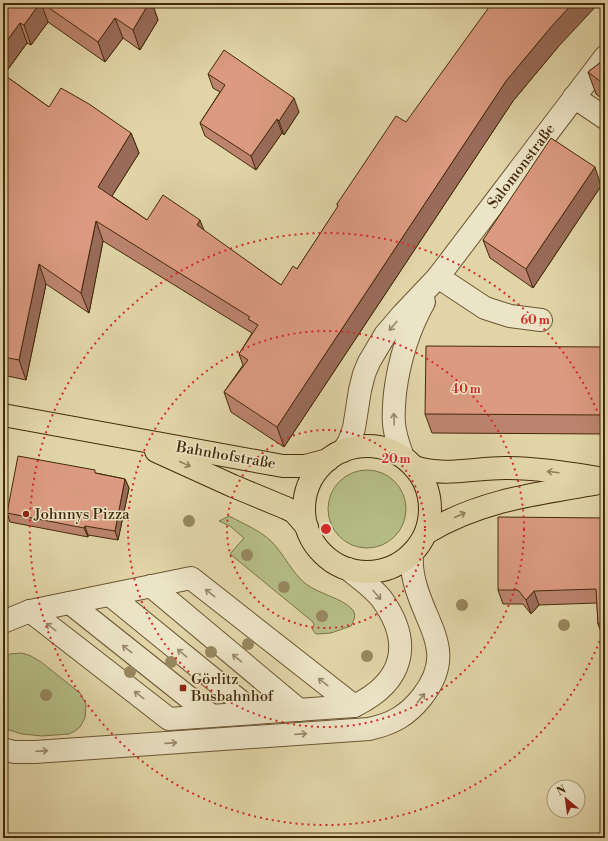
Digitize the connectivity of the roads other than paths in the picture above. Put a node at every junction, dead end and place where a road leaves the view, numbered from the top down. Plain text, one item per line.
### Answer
1 (605, 56) edge
2 (574, 97) junction
3 (605, 118) edge
4 (438, 277) junction
5 (541, 320) dead end
6 (3, 415) edge
7 (124, 437) junction
8 (336, 455) junction
9 (409, 462) junction
10 (605, 481) edge
11 (307, 527) junction
12 (426, 533) junction
13 (412, 554) junction
14 (348, 569) junction
15 (151, 586) junction
16 (110, 595) junction
17 (70, 603) junction
18 (30, 611) junction
19 (3, 622) edge
20 (354, 706) junction
21 (299, 710) junction
22 (255, 713) junction
23 (212, 716) junction
24 (3, 749) edge

1 - 2 street, Salomonstraße
2 - 3 street
2 - 4 street, Salomonstraße
4 - 5 street
4 -> 8 street, Salomonstraße
9 -> 4 street, Salomonstraße
6 - 7 main road, Bahnhofstraße
7 - 8 main road, Bahnhofstraße
7 -> 11 main road, Bahnhofstraße
8 - 9 main road, Bahnhofstraße
8 - 11 main road, Bahnhofstraße
10 -> 9 main road, Bahnhofstraße
9 - 12 main road, Bahnhofstraße
12 -> 10 main road, Bahnhofstraße
11 - 14 main road, Bahnhofstraße
12 - 13 main road, Bahnhofstraße
13 - 14 main road, Bahnhofstraße
24 -> 13 street
14 -> 20 street
15 - 16 street
20 -> 15 street
21 -> 15 street
16 - 17 street
22 -> 16 street
17 - 18 street
23 -> 17 street
18 - 19 street
23 -> 18 street
20 - 21 street
21 - 22 street
22 - 23 street

